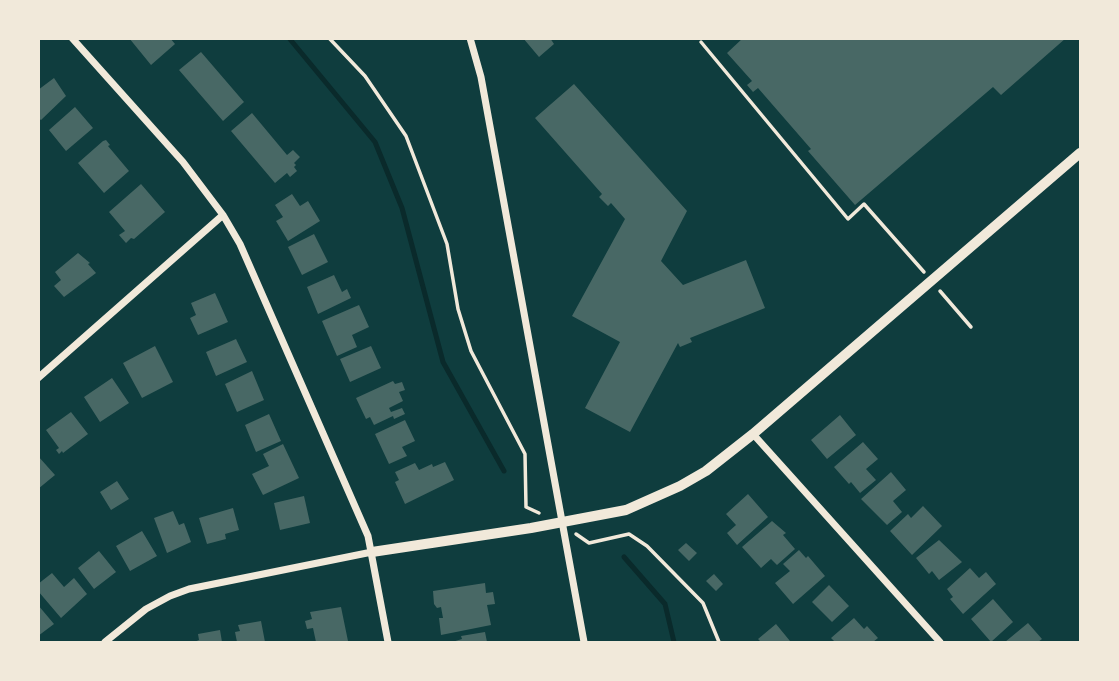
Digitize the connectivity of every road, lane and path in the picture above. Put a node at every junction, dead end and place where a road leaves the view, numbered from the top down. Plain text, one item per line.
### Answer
1 (72, 38) edge
2 (329, 38) edge
3 (470, 38) edge
4 (701, 42) dead end
5 (1080, 153) edge
6 (223, 215) junction
7 (931, 281) junction
8 (971, 327) dead end
9 (38, 379) edge
10 (753, 434) junction
11 (561, 523) junction
12 (372, 552) junction
13 (105, 642) edge
14 (388, 642) edge
15 (584, 642) edge
16 (719, 642) edge
17 (940, 642) edge

1 - 6 street
2 - 11 path
3 - 11 street
4 - 7 path
5 - 7 street
6 - 9 street
6 - 12 street
7 - 8 path
7 - 10 street
10 - 11 street
10 - 17 street
11 - 12 street
11 - 15 street
11 - 16 path
12 - 13 street
12 - 14 street

